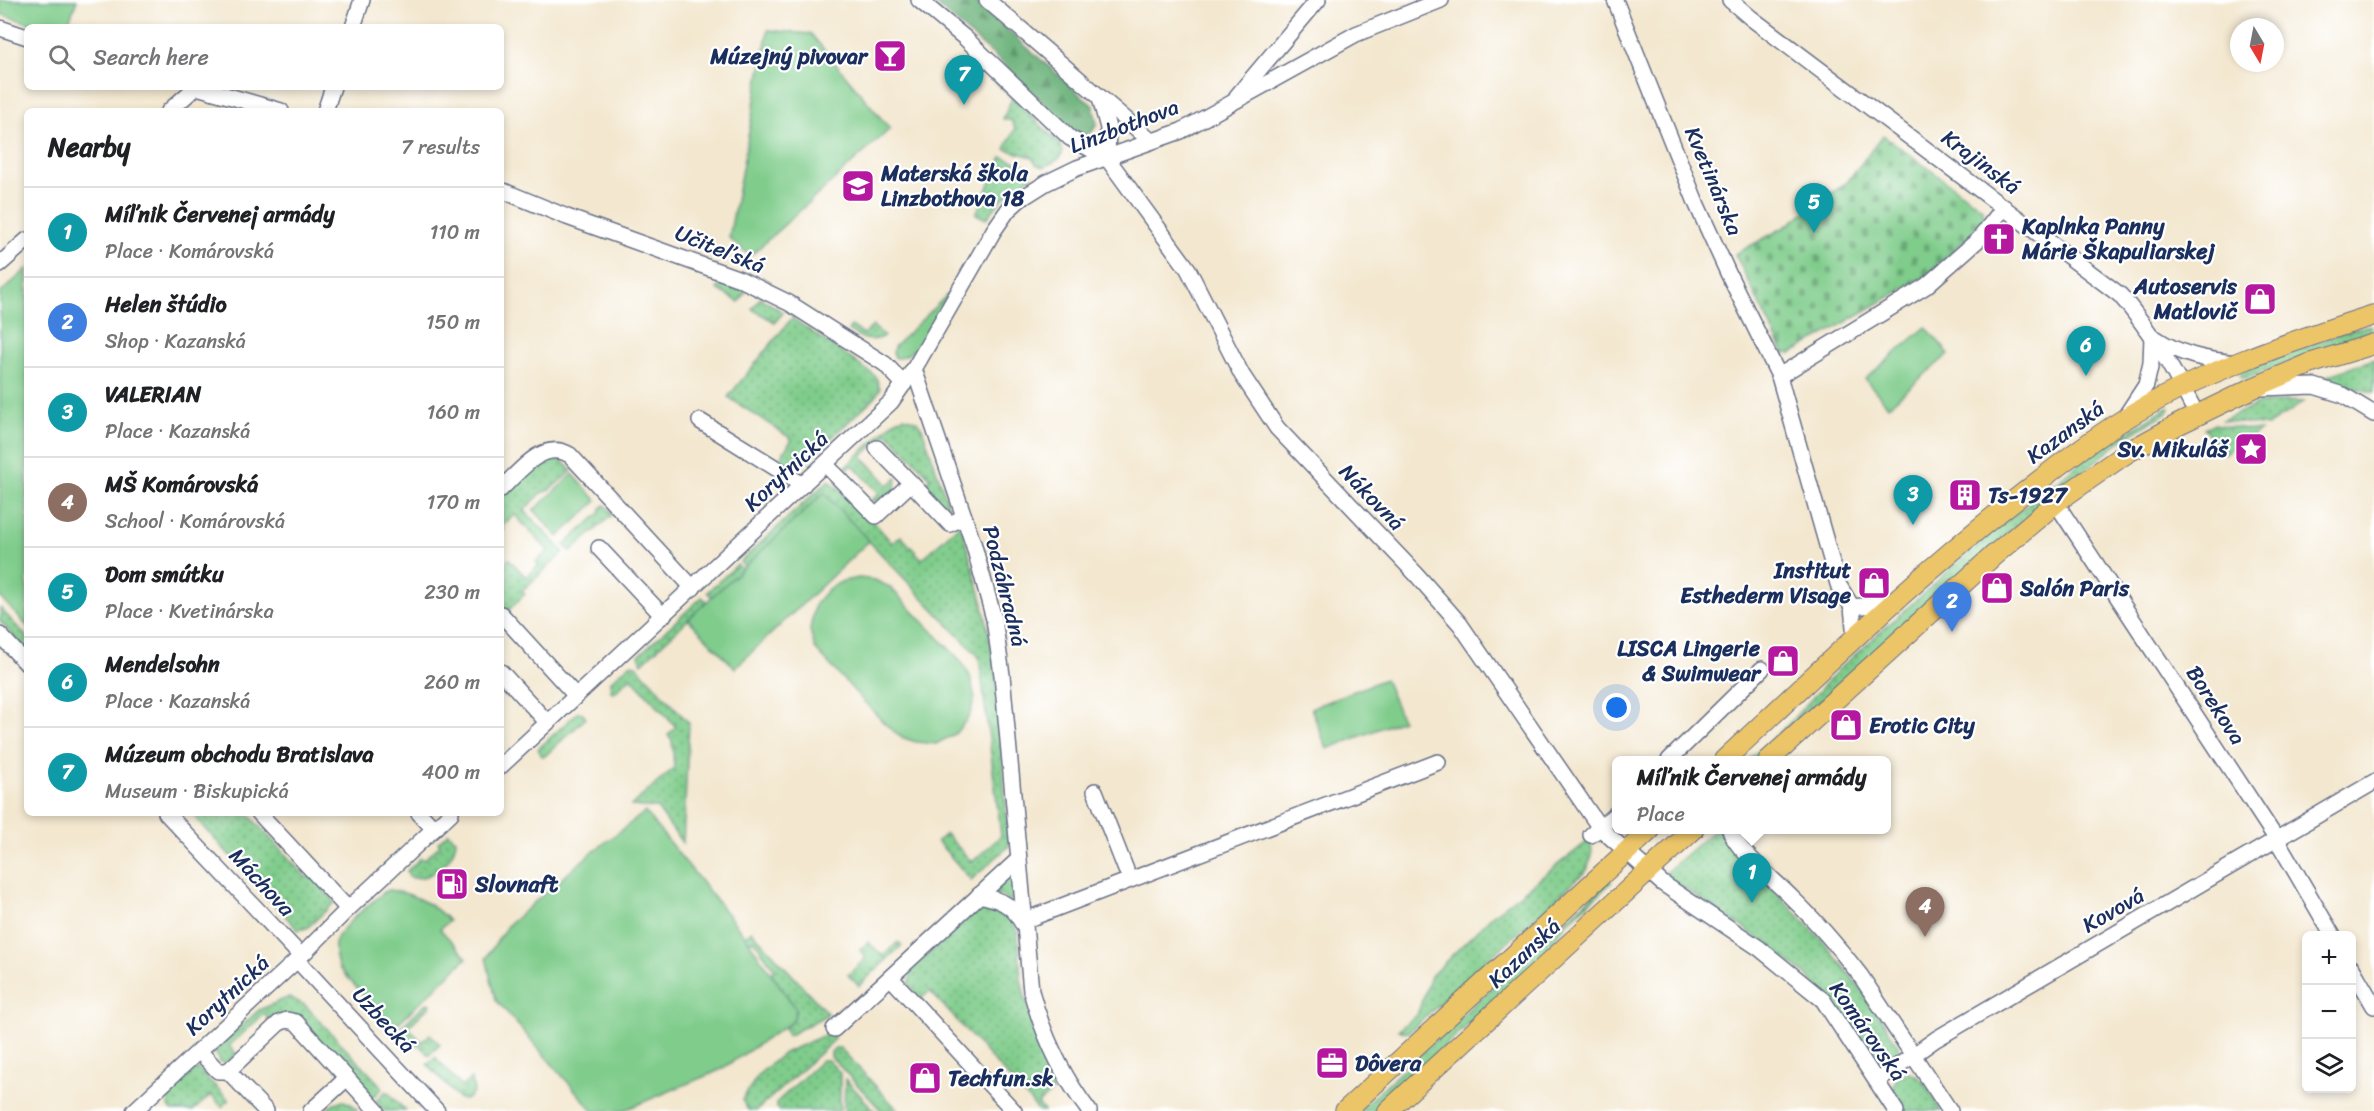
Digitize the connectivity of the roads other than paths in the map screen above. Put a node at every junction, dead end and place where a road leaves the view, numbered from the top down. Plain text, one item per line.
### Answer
1 (362, 0) edge
2 (919, 0) edge
3 (987, 0) edge
4 (1318, 0) edge
5 (1441, 0) edge
6 (1615, 0) edge
7 (1730, 0) edge
8 (354, 24) edge
9 (0, 28) edge
10 (24, 36) edge
11 (193, 90) edge
12 (207, 90) edge
13 (332, 90) edge
14 (1100, 98) junction
15 (1234, 101) junction
16 (172, 108) edge
17 (270, 108) edge
18 (326, 108) edge
19 (1151, 141) junction
20 (1107, 158) junction
21 (504, 190) edge
22 (2004, 207) junction
23 (24, 243) edge
24 (0, 264) edge
25 (2374, 315) edge
26 (2152, 336) junction
27 (2374, 344) edge
28 (2241, 363) junction
29 (914, 369) junction
30 (1779, 376) junction
31 (904, 384) junction
32 (2183, 388) junction
33 (2253, 388) junction
34 (2374, 414) edge
35 (2197, 415) junction
36 (2123, 420) junction
37 (700, 421) dead end
38 (877, 447) dead end
39 (826, 465) junction
40 (911, 483) junction
41 (803, 485) junction
42 (504, 486) edge
43 (2056, 503) junction
44 (964, 517) junction
45 (599, 548) dead end
46 (693, 588) junction
47 (1893, 603) junction
48 (1852, 607) junction
49 (663, 616) junction
50 (504, 617) edge
51 (0, 635) edge
52 (1855, 637) junction
53 (24, 661) edge
54 (1762, 669) dead end
55 (504, 675) edge
56 (576, 696) junction
57 (547, 722) junction
58 (1673, 756) edge
59 (1728, 756) edge
60 (1773, 756) edge
61 (1438, 762) dead end
62 (504, 763) edge
63 (2374, 782) edge
64 (1095, 791) dead end
65 (169, 816) edge
66 (263, 816) edge
67 (421, 816) edge
68 (448, 816) edge
69 (1612, 817) edge
70 (434, 830) junction
71 (1596, 831) junction
72 (1645, 834) edge
73 (1688, 834) edge
74 (1732, 834) edge
75 (2277, 840) junction
76 (1625, 852) junction
77 (1019, 859) junction
78 (1126, 870) dead end
79 (1647, 870) junction
80 (979, 895) junction
81 (348, 909) junction
82 (1023, 924) junction
83 (2330, 931) edge
84 (299, 958) junction
85 (2356, 975) edge
86 (891, 978) junction
87 (2374, 1006) edge
88 (834, 1029) dead end
89 (199, 1051) junction
90 (1913, 1054) junction
91 (228, 1071) junction
92 (347, 1078) junction
93 (1878, 1080) junction
94 (151, 1106) edge
95 (134, 1111) edge
96 (266, 1111) edge
97 (311, 1111) edge
98 (377, 1111) edge
99 (437, 1111) edge
100 (1014, 1111) edge
101 (1089, 1111) edge
102 (1346, 1111) edge
103 (1388, 1111) edge
104 (1896, 1111) edge
105 (1950, 1111) edge

1 - 8 street
2 - 20 street
3 - 14 street
4 - 15 street
5 - 15 street, Linzbothova
6 - 30 street, Kvetinárska
7 - 22 street, Krajinská
9 - 10 street
11 - 16 street
12 - 17 street
13 - 18 street
14 - 19 street
14 - 20 street
15 - 19 street, Linzbothova
19 - 20 street, Linzbothova
20 - 29 street, Linzbothova
20 - 71 street, Nákovná
21 - 31 street, Učiteľská
22 - 26 street, Krajinská
22 - 30 street
23 - 24 street
25 - 28 main road, Kazanská
26 - 28 street
26 - 32 street, Krajinská
26 - 36 street
27 - 33 main road
28 - 32 main road, Kazanská
29 - 31 street, Linzbothova
29 - 44 street, Podzáhradná
30 - 48 street, Kvetinárska
31 - 39 street, Korytnická
32 - 35 street, Krajinská
32 - 36 main road, Kazanská
33 - 34 street
33 - 35 main road
35 - 43 main road
36 - 47 main road, Kazanská
37 - 41 street
38 - 40 street
39 - 40 street
39 - 41 street, Korytnická
40 - 44 street
41 - 46 street, Korytnická
42 - 46 street
43 - 60 main road
43 - 75 street, Borekova
44 - 77 street, Podzáhradná
45 - 49 street
46 - 49 street, Korytnická
47 - 48 street
47 - 52 main road, Kazanská
48 - 52 street, Kvetinárska
49 - 56 street, Korytnická
50 - 56 street
51 - 53 street
52 - 59 main road, Kazanská
54 - 58 street
55 - 57 street
56 - 57 street, Korytnická
57 - 62 street, Korytnická
61 - 82 street
63 - 75 street, Kovová
64 - 78 street
65 - 84 street, Máchova
66 - 81 street
67 - 70 street
68 - 70 street, Korytnická
69 - 71 street
70 - 81 street, Korytnická
71 - 76 street, Nákovná
72 - 76 main road, Kazanská
73 - 79 main road, Kazanská
74 - 90 street, Komárovská
75 - 83 street, Borekova
75 - 90 street, Kovová
76 - 79 street, Komárovská
76 - 102 main road, Kazanská
77 - 80 street
77 - 82 street, Podzáhradná
79 - 93 street, Komárovská
79 - 103 main road, Kazanská
80 - 82 street
80 - 86 street
81 - 84 street, Korytnická
82 - 101 street, Podzáhradná
84 - 89 street, Korytnická
84 - 99 street, Uzbecká
85 - 87 street
86 - 88 street
86 - 100 street
89 - 91 street
89 - 94 street, Korytnická
90 - 93 street, Kovová
90 - 105 street, Komárovská
91 - 92 street
91 - 96 street
92 - 97 street
92 - 98 street
93 - 104 street, Komárovská
94 - 95 street, Korytnická

